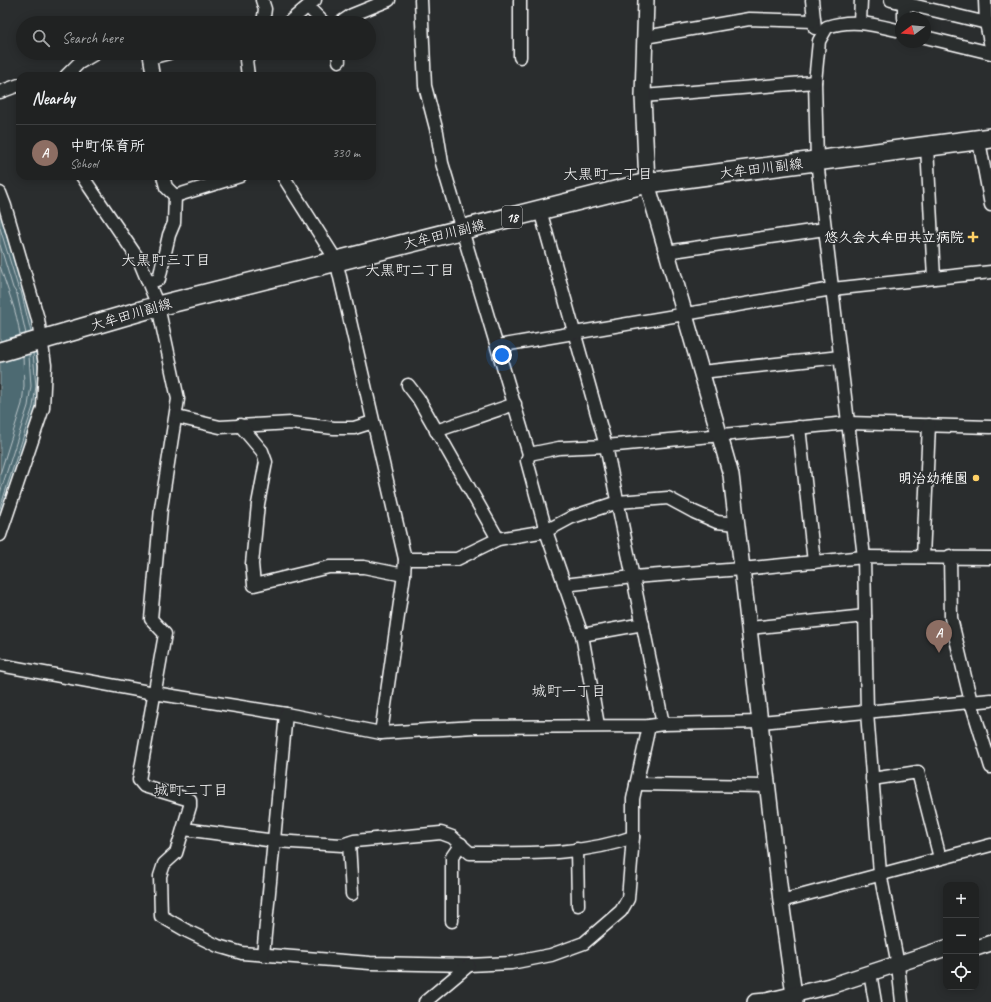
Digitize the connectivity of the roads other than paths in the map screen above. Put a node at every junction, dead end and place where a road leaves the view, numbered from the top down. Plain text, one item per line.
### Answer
1 (262, 0) edge
2 (389, 0) edge
3 (520, 0) edge
4 (646, 0) edge
5 (812, 0) edge
6 (861, 0) edge
7 (891, 0) edge
8 (985, 0) edge
9 (420, 1) edge
10 (904, 2) edge
11 (311, 3) edge
12 (264, 16) edge
13 (296, 16) edge
14 (319, 16) edge
15 (350, 16) edge
16 (813, 21) junction
17 (860, 22) junction
18 (989, 24) edge
19 (895, 30) edge
20 (645, 37) junction
21 (931, 38) edge
22 (819, 41) junction
23 (991, 46) edge
24 (991, 53) edge
25 (520, 57) dead end
26 (84, 60) edge
27 (150, 60) edge
28 (246, 60) edge
29 (70, 72) edge
30 (152, 72) edge
31 (248, 72) edge
32 (815, 82) junction
33 (16, 86) edge
34 (0, 92) edge
35 (643, 96) junction
36 (985, 139) edge
37 (927, 147) junction
38 (817, 161) junction
39 (85, 180) edge
40 (164, 180) edge
41 (227, 180) edge
42 (286, 180) edge
43 (646, 183) junction
44 (0, 193) edge
45 (175, 196) junction
46 (991, 204) edge
47 (540, 210) junction
48 (825, 229) junction
49 (461, 230) junction
50 (666, 252) junction
51 (336, 260) junction
52 (991, 272) edge
53 (934, 278) junction
54 (148, 284) junction
55 (832, 289) junction
56 (158, 306) junction
57 (684, 315) junction
58 (574, 333) junction
59 (40, 341) junction
60 (498, 346) junction
61 (1, 351) edge
62 (840, 358) junction
63 (700, 372) junction
64 (408, 385) dead end
65 (514, 404) junction
66 (177, 417) junction
67 (373, 422) junction
68 (848, 423) junction
69 (930, 425) junction
70 (240, 426) junction
71 (799, 427) junction
72 (991, 427) edge
73 (436, 431) junction
74 (719, 435) junction
75 (606, 446) junction
76 (529, 454) junction
77 (618, 502) junction
78 (737, 524) junction
79 (546, 531) junction
80 (0, 536) edge
81 (498, 539) junction
82 (950, 556) junction
83 (864, 557) junction
84 (923, 557) junction
85 (991, 558) edge
86 (405, 559) junction
87 (814, 562) junction
88 (742, 569) junction
89 (404, 575) junction
90 (633, 577) junction
91 (564, 585) junction
92 (865, 616) junction
93 (643, 624) junction
94 (749, 628) junction
95 (582, 635) junction
96 (0, 665) edge
97 (154, 693) junction
98 (991, 700) edge
99 (971, 702) junction
100 (867, 713) junction
101 (286, 714) junction
102 (761, 722) junction
103 (663, 724) junction
104 (598, 725) junction
105 (649, 726) junction
106 (381, 733) junction
107 (991, 767) edge
108 (872, 779) junction
109 (636, 784) junction
110 (768, 786) junction
111 (184, 828) junction
112 (633, 837) junction
113 (275, 842) junction
114 (349, 843) junction
115 (461, 844) junction
116 (991, 845) edge
117 (577, 850) junction
118 (940, 858) junction
119 (880, 874) junction
120 (352, 894) dead end
121 (781, 901) junction
122 (578, 905) dead end
123 (452, 921) dead end
124 (991, 933) edge
125 (979, 937) edge
126 (991, 943) edge
127 (979, 947) edge
128 (943, 949) edge
129 (263, 955) junction
130 (943, 960) edge
131 (469, 965) junction
132 (898, 970) junction
133 (871, 978) junction
134 (796, 1000) edge
135 (425, 1002) edge
136 (754, 1002) edge
137 (875, 1002) edge
138 (902, 1002) edge

1 - 12 street
2 - 15 street
3 - 25 street
4 - 20 street
5 - 16 street
6 - 17 street
7 - 10 street
8 - 18 street
9 - 49 street
10 - 18 street
11 - 13 street
11 - 14 street
16 - 20 street
16 - 22 street
17 - 19 street
17 - 22 street
18 - 23 street
20 - 35 street
21 - 24 street
22 - 32 street
26 - 29 street
27 - 30 street
28 - 31 street
32 - 35 street
32 - 38 street
33 - 34 street
35 - 43 street
36 - 37 main road, 大牟田川副線 / 18
36 - 46 street
37 - 38 main road, 大牟田川副線 / 18
37 - 53 street
38 - 43 main road, 大牟田川副線 / 18
38 - 48 street
39 - 54 street
40 - 45 street
41 - 45 street
42 - 51 street
43 - 47 main road, 大牟田川副線 / 18
43 - 50 street
44 - 59 street
45 - 54 street
47 - 49 main road, 大牟田川副線 / 18
47 - 58 street
48 - 50 street
48 - 55 street
49 - 51 main road, 大牟田川副線 / 18
49 - 60 street
50 - 57 street
51 - 56 main road, 大牟田川副線 / 18
51 - 67 street
52 - 53 street
53 - 55 street
54 - 56 street
55 - 57 street
55 - 62 street
56 - 59 main road, 大牟田川副線 / 18
56 - 66 street
57 - 58 street
57 - 63 street
58 - 60 street
58 - 75 street
59 - 61 main road, 大牟田川副線 / 18
59 - 80 street
60 - 65 street
62 - 63 street
62 - 68 street
63 - 74 street
64 - 73 street
65 - 73 street
65 - 76 street
66 - 70 street
66 - 97 street
67 - 70 street
67 - 86 street
68 - 69 street
68 - 71 street
68 - 83 street
69 - 72 street
69 - 84 street
70 - 89 street
71 - 74 street
71 - 87 street
73 - 81 street
74 - 75 street
74 - 78 street
75 - 76 street
75 - 77 street
76 - 79 street
77 - 78 street
77 - 79 street
77 - 90 street
78 - 88 street
79 - 81 street
79 - 91 street
81 - 86 street
82 - 84 street
82 - 85 street
82 - 99 street
83 - 84 street
83 - 87 street
83 - 92 street
86 - 89 street
87 - 88 street
88 - 90 street
88 - 94 street
89 - 106 street
90 - 91 street
90 - 93 street
91 - 95 street
92 - 94 street
92 - 100 street
93 - 95 street
93 - 103 street
94 - 102 street
95 - 104 street
96 - 97 street
97 - 101 street
97 - 111 street
98 - 99 street
99 - 100 street
99 - 107 street
100 - 102 street
100 - 108 street
101 - 106 street
101 - 113 street
102 - 103 street
102 - 110 street
103 - 105 street
104 - 105 street
104 - 106 street
105 - 109 street
108 - 118 street
108 - 119 street
109 - 110 street
109 - 112 street
110 - 121 street
111 - 113 street
111 - 129 street
112 - 117 street
112 - 131 street
113 - 114 street
113 - 129 street
114 - 115 street
114 - 120 street
115 - 117 street
115 - 123 street
116 - 118 street
117 - 122 street
118 - 119 street
119 - 121 street
119 - 132 street
121 - 134 street
124 - 125 street
126 - 127 street
128 - 132 street
129 - 131 street
130 - 132 street
131 - 135 street
132 - 133 street
132 - 138 street
133 - 134 street
133 - 137 street
134 - 136 street

